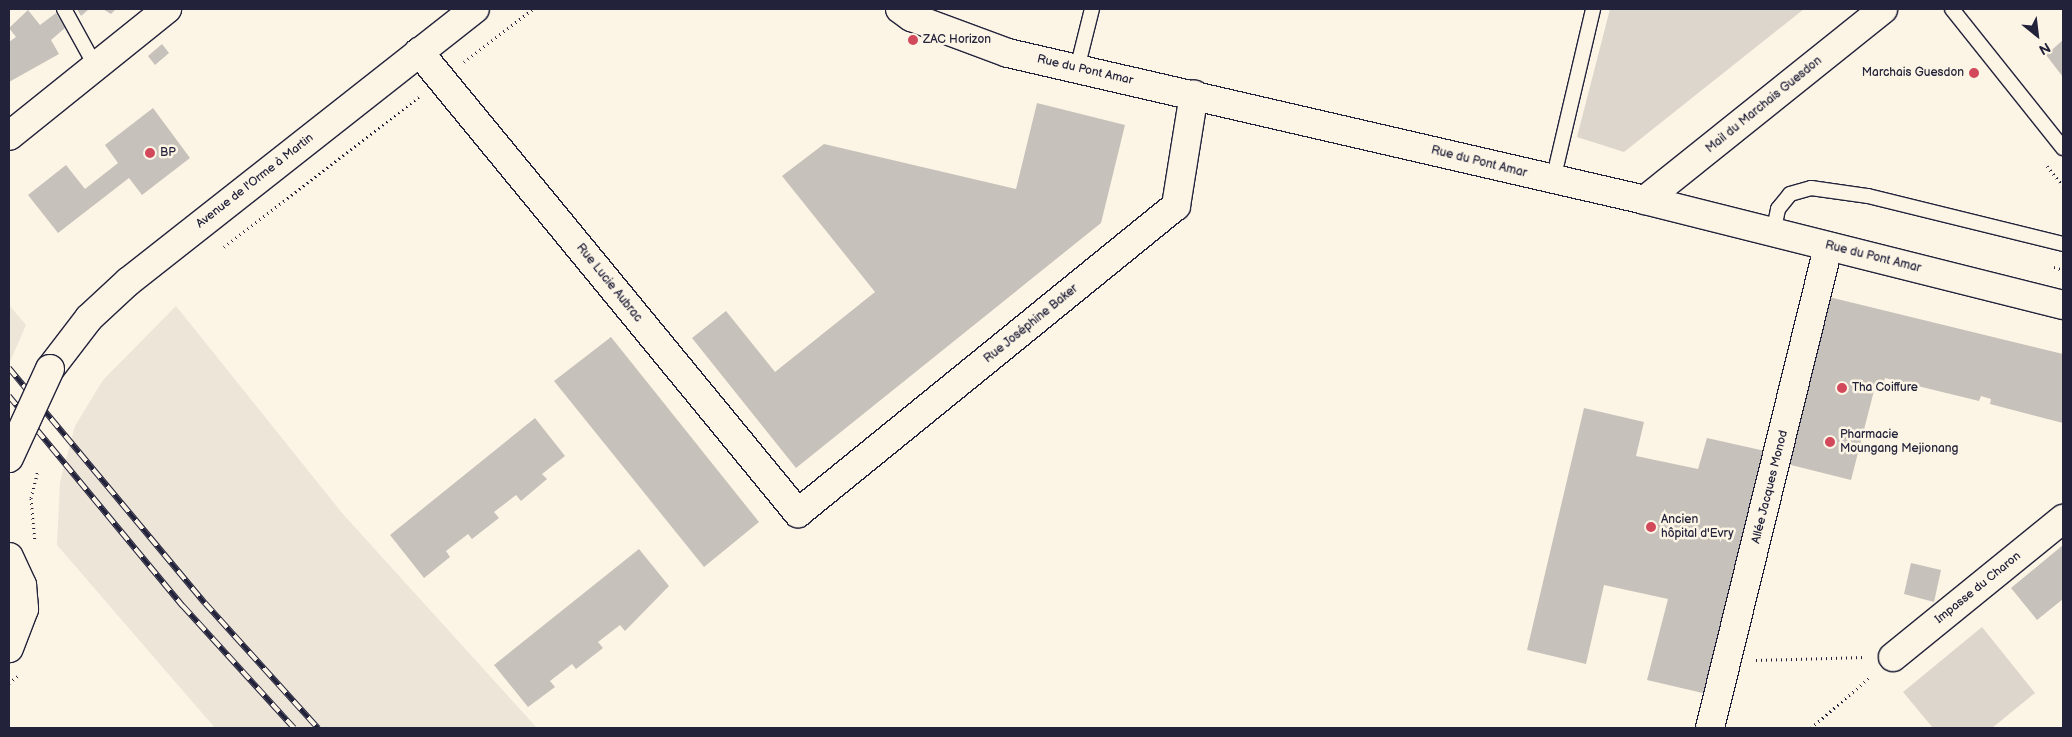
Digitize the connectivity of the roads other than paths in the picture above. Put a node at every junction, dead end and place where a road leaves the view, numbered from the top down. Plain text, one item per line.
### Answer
1 (64, 9) edge
2 (166, 9) edge
3 (475, 9) edge
4 (900, 9) edge
5 (1092, 9) edge
6 (1593, 9) edge
7 (1883, 9) edge
8 (1952, 9) edge
9 (419, 52) junction
10 (96, 67) junction
11 (1077, 68) junction
12 (1194, 94) junction
13 (9, 136) edge
14 (2063, 148) edge
15 (1554, 180) junction
16 (1645, 200) junction
17 (1773, 232) junction
18 (2063, 244) edge
19 (1828, 246) junction
20 (2063, 306) edge
21 (9, 458) edge
22 (798, 513) joint
23 (2063, 519) edge
24 (9, 556) edge
25 (9, 648) edge
26 (1893, 657) road end
27 (1710, 728) edge

1 - 10 lane
2 - 10 street
3 - 9 street, Avenue de l'Orme à Martin
4 - 11 street, Rue du Pont Amar
5 - 11 lane
6 - 15 lane
7 - 16 street, Mail du Marchais Guesdon
8 - 14 lane
9 - 21 street, Avenue de l'Orme à Martin, bridge
9 - 22 street, Rue Lucie Aubrac
10 - 13 street
11 - 12 street, Rue du Pont Amar
12 - 15 street, Rue du Pont Amar
12 - 22 street, Rue Joséphine Baker
15 - 16 street, Rue du Pont Amar
16 - 17 street, Rue du Pont Amar
17 - 18 lane
17 - 19 street, Rue du Pont Amar
19 - 20 street, Rue du Pont Amar
19 - 27 street, Allée Jacques Monod
23 - 26 street, Impasse du Charon
24 - 25 street

